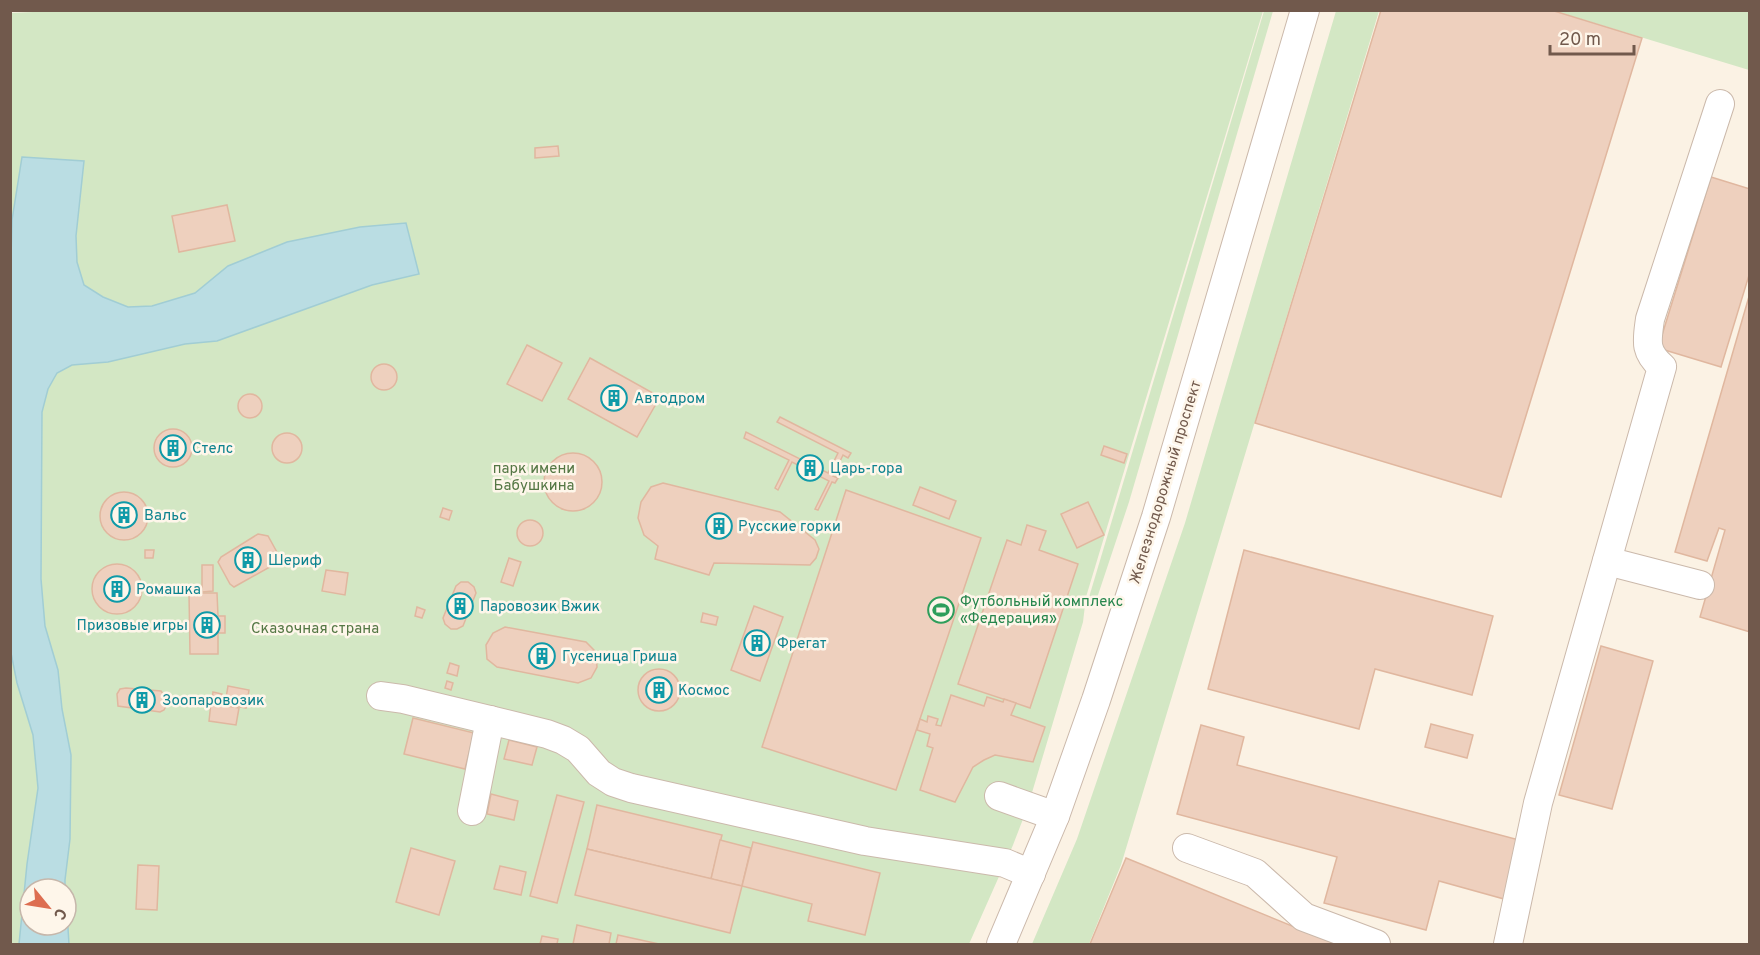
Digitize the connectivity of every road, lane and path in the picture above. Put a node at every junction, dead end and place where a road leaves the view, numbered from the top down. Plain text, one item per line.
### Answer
1 (1305, 10) edge
2 (1720, 104) dead end
3 (1607, 561) junction
4 (1700, 585) dead end
5 (381, 696) dead end
6 (490, 720) junction
7 (999, 796) dead end
8 (472, 811) dead end
9 (1055, 816) junction
10 (1187, 848) dead end
11 (1030, 874) junction
12 (1001, 945) edge
13 (1376, 945) edge
14 (1508, 945) edge

1 - 9 street, Железнодорожный проспект
2 - 3 street
3 - 4 street
3 - 14 street
5 - 6 street
6 - 8 street
6 - 11 street
7 - 9 street
9 - 11 street, Железнодорожный проспект
10 - 13 street
11 - 12 street, Железнодорожный проспект

